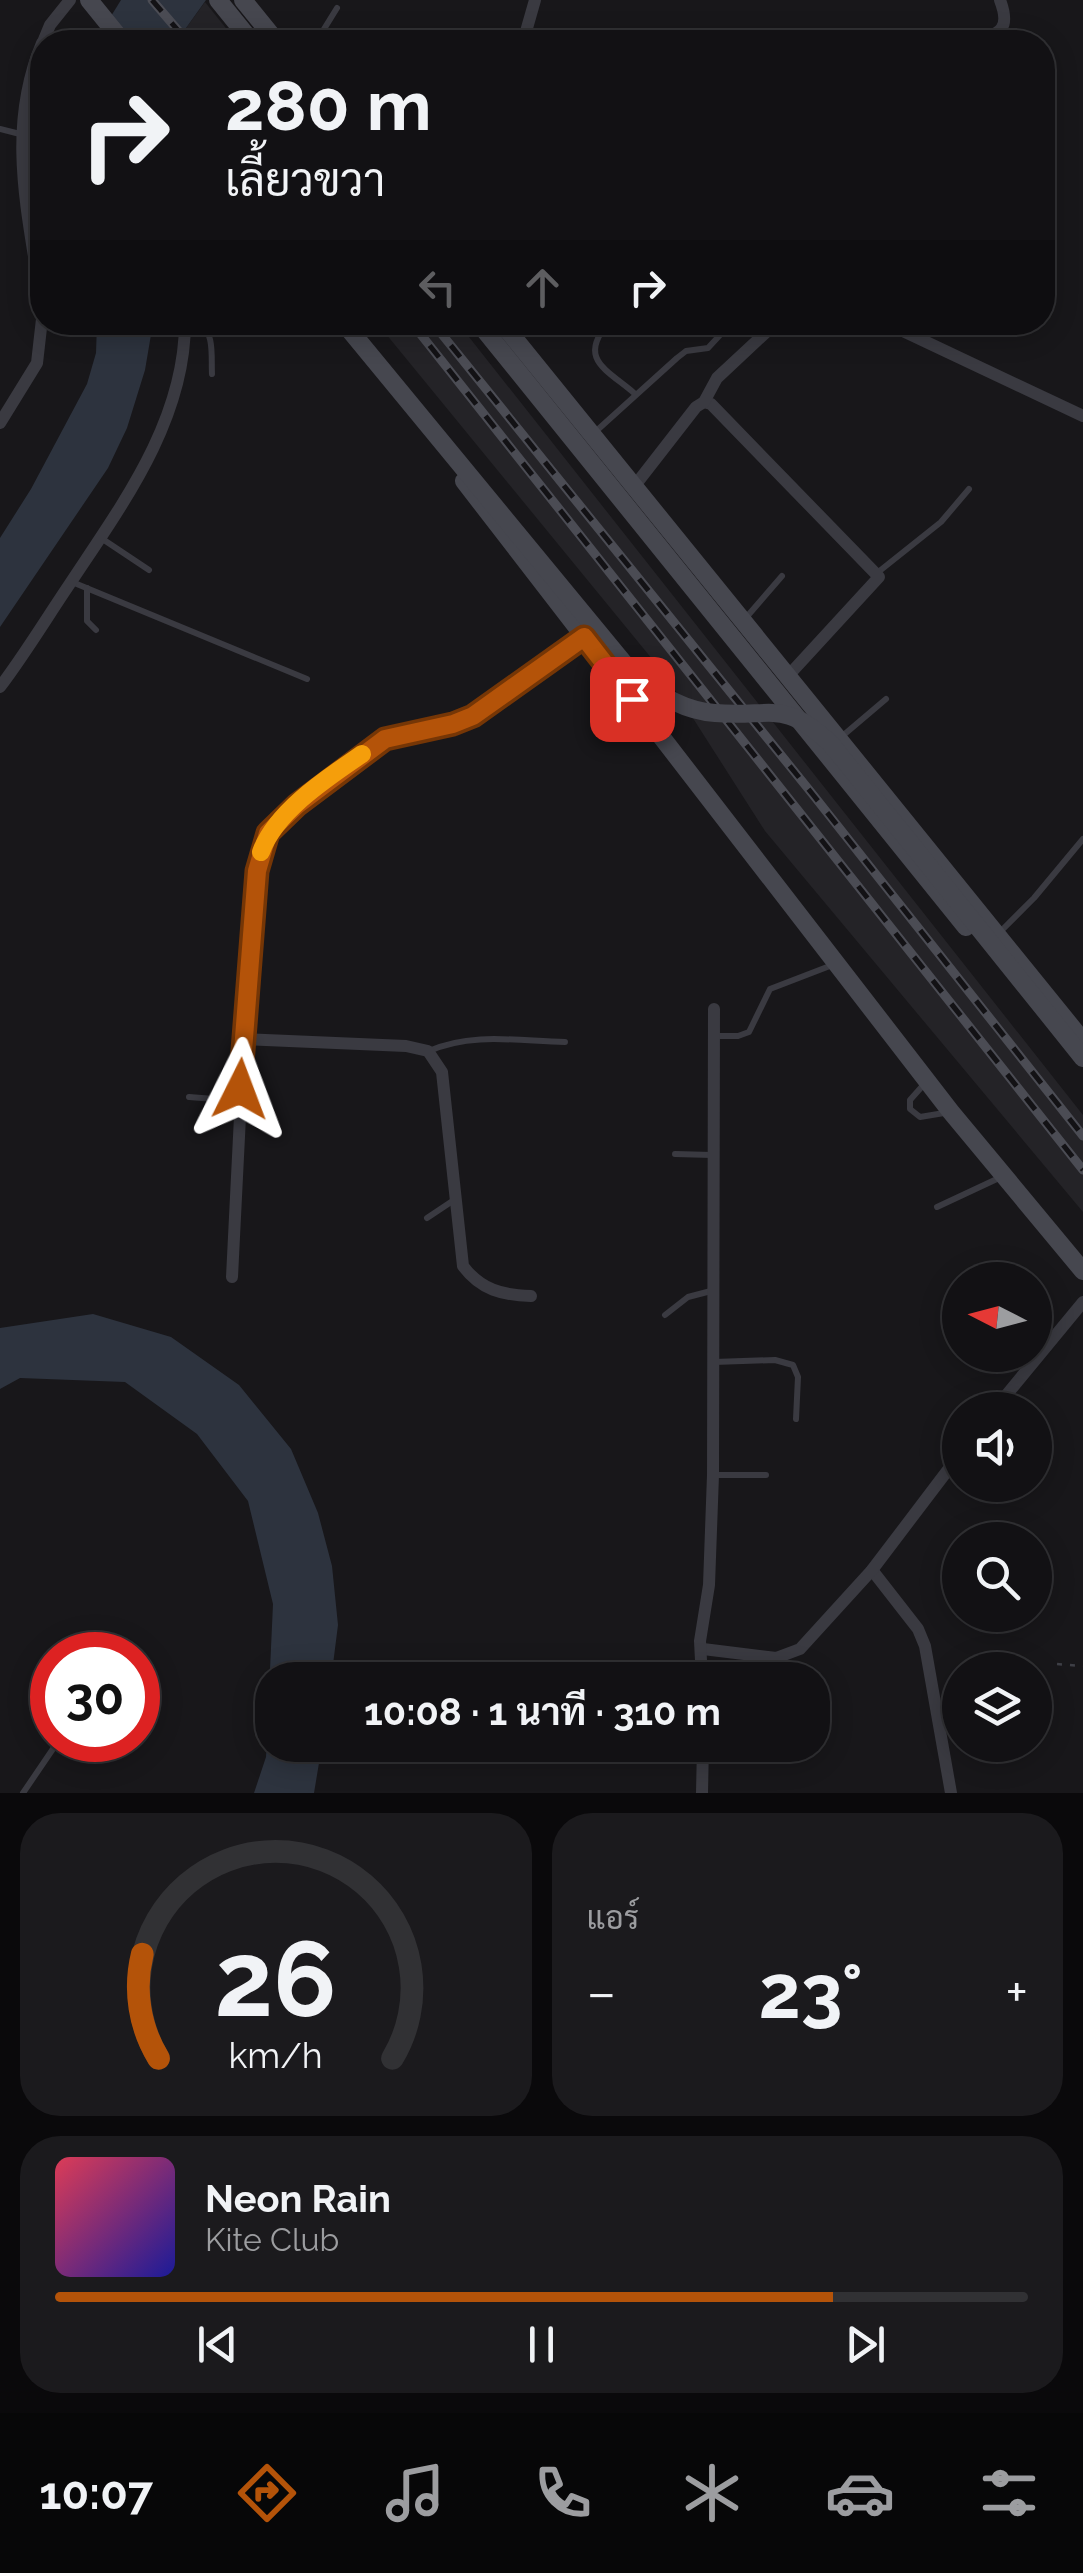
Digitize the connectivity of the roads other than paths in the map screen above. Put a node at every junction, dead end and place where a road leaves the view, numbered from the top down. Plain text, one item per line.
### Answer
1 (70, 0) edge
2 (218, 0) edge
3 (535, 0) edge
4 (1000, 0) edge
5 (246, 1) edge
6 (91, 3) edge
7 (337, 8) dead end
8 (48, 30) edge
9 (113, 30) edge
10 (242, 30) edge
11 (268, 30) edge
12 (323, 30) edge
13 (526, 30) edge
14 (1000, 30) edge
15 (30, 79) edge
16 (0, 129) edge
17 (20, 134) junction
18 (30, 226) edge
19 (40, 335) edge
20 (183, 335) edge
21 (210, 335) edge
22 (352, 335) edge
23 (353, 335) edge
24 (490, 335) edge
25 (510, 335) edge
26 (598, 335) edge
27 (721, 335) edge
28 (763, 335) edge
29 (911, 335) edge
30 (212, 374) dead end
31 (634, 393) junction
32 (704, 402) junction
33 (1083, 416) edge
34 (0, 424) edge
35 (584, 441) junction
36 (633, 488) junction
37 (969, 489) dead end
38 (101, 538) junction
39 (148, 570) dead end
40 (877, 573) junction
41 (782, 576) dead end
42 (71, 581) junction
43 (86, 588) junction
44 (743, 621) junction
45 (96, 630) dead end
46 (584, 637) junction
47 (788, 676) junction
48 (307, 680) dead end
49 (0, 687) edge
50 (886, 699) dead end
51 (839, 738) junction
52 (1083, 839) edge
53 (997, 935) junction
54 (837, 963) junction
55 (714, 1009) dead end
56 (714, 1036) junction
57 (243, 1039) junction
58 (1083, 1041) edge
59 (565, 1042) dead end
60 (428, 1051) junction
61 (1083, 1058) edge
62 (1083, 1071) edge
63 (927, 1080) junction
64 (190, 1097) dead end
65 (240, 1100) junction
66 (951, 1112) junction
67 (675, 1154) dead end
68 (713, 1155) junction
69 (1002, 1177) junction
70 (454, 1200) junction
71 (937, 1207) dead end
72 (427, 1218) dead end
73 (1083, 1271) edge
74 (232, 1277) dead end
75 (713, 1290) junction
76 (531, 1296) dead end
77 (1083, 1302) edge
78 (665, 1315) dead end
79 (712, 1362) junction
80 (1009, 1392) edge
81 (796, 1419) dead end
82 (713, 1474) junction
83 (766, 1475) dead end
84 (942, 1478) edge
85 (872, 1570) junction
86 (702, 1649) junction
87 (702, 1662) edge
88 (45, 1762) edge
89 (703, 1762) edge
90 (23, 1793) edge
91 (702, 1793) edge
92 (951, 1793) edge

1 - 8 street
2 - 10 street
3 - 13 street
4 - 14 street
5 - 11 street
6 - 9 street
7 - 12 lane
15 - 17 street
16 - 17 lane
17 - 18 street
19 - 34 street
20 - 38 street
21 - 30 lane
22 - 46 street
23 - 61 street, bridge
24 - 35 street
25 - 35 street
26 - 31 lane
27 - 31 lane
28 - 32 street
29 - 33 street
31 - 35 lane
32 - 36 street
32 - 40 street
35 - 36 street
35 - 62 street
36 - 44 street
37 - 40 lane
38 - 39 lane
38 - 42 street
40 - 47 street
41 - 44 lane
42 - 43 lane
42 - 49 street
43 - 45 lane
43 - 48 lane
44 - 47 street
46 - 54 street
46 - 57 street
47 - 51 street
50 - 51 lane
51 - 53 street
52 - 53 lane
53 - 58 street
54 - 56 lane
54 - 63 street
55 - 56 street
56 - 68 street
57 - 60 street
57 - 65 street
59 - 60 lane
60 - 70 street
63 - 66 street
63 - 66 lane
64 - 65 lane
65 - 74 street
66 - 69 street
67 - 68 lane
68 - 75 street
69 - 71 lane
69 - 73 street
70 - 72 lane
70 - 76 street
75 - 78 lane
75 - 79 street
77 - 80 street
79 - 81 lane
79 - 82 street
82 - 83 lane
82 - 86 street
84 - 85 street
85 - 86 street
85 - 92 street
86 - 87 street
88 - 90 lane
89 - 91 street

